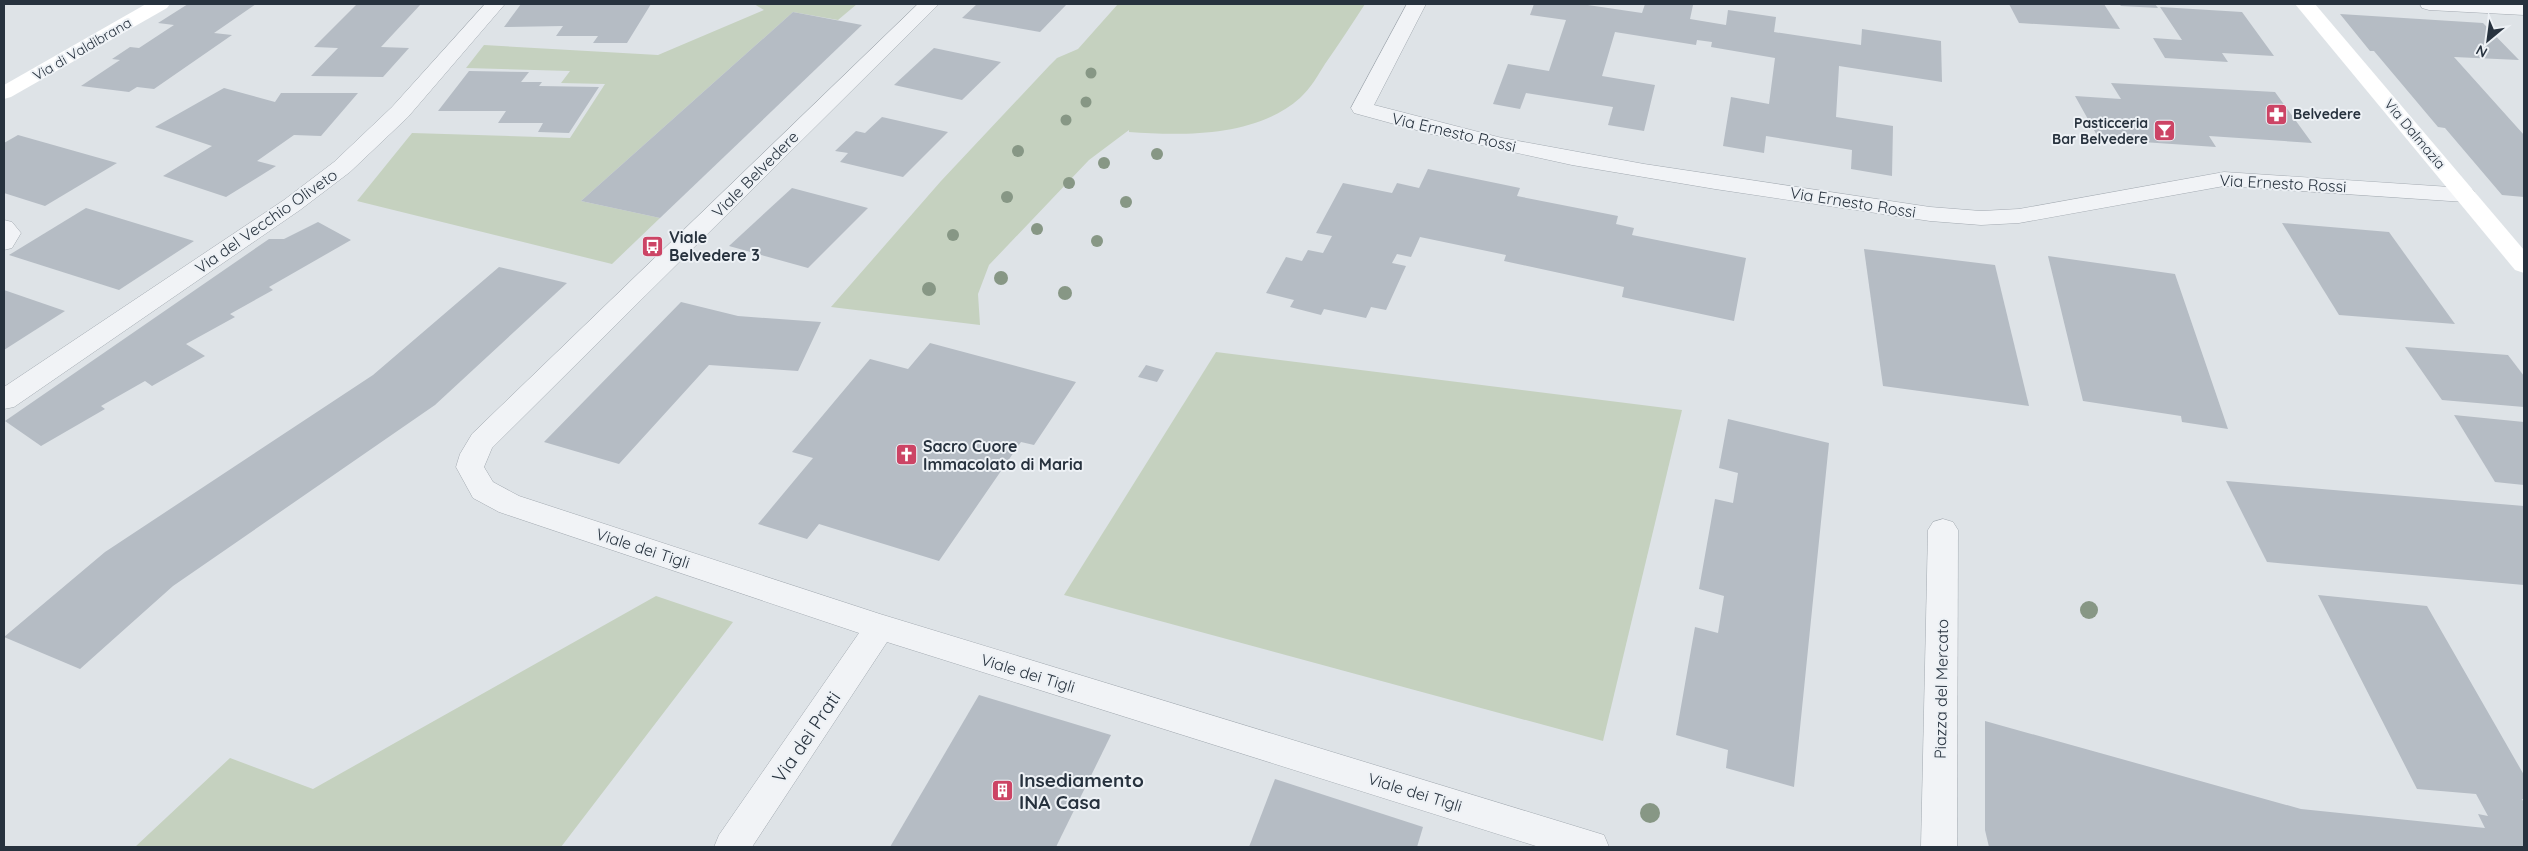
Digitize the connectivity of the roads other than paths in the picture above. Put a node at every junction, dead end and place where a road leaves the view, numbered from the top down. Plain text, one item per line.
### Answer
1 (160, 4) edge
2 (495, 4) edge
3 (929, 4) edge
4 (1416, 4) edge
5 (2305, 4) edge
6 (2429, 4) edge
7 (2524, 9) edge
8 (4, 93) edge
9 (2466, 195) junction
10 (4, 227) edge
11 (4, 243) edge
12 (2524, 265) edge
13 (4, 400) edge
14 (475, 479) joint
15 (1943, 530) dead end
16 (880, 627) junction
17 (1534, 838) edge
18 (732, 847) edge
19 (1591, 847) edge
20 (1939, 847) edge

1 - 8 street, Via di Valdibrana
2 - 13 street, Via del Vecchio Oliveto
3 - 14 street, Viale Belvedere
4 - 9 street, Via Ernesto Rossi
5 - 9 street, Via Dalmazia
6 - 7 street
9 - 12 street, Via Dalmazia
10 - 11 street
14 - 16 street, Viale dei Tigli
15 - 20 street, Piazza del Mercato
16 - 17 street, Viale dei Tigli
16 - 18 street, Via dei Prati
17 - 19 street, Viale dei Tigli

